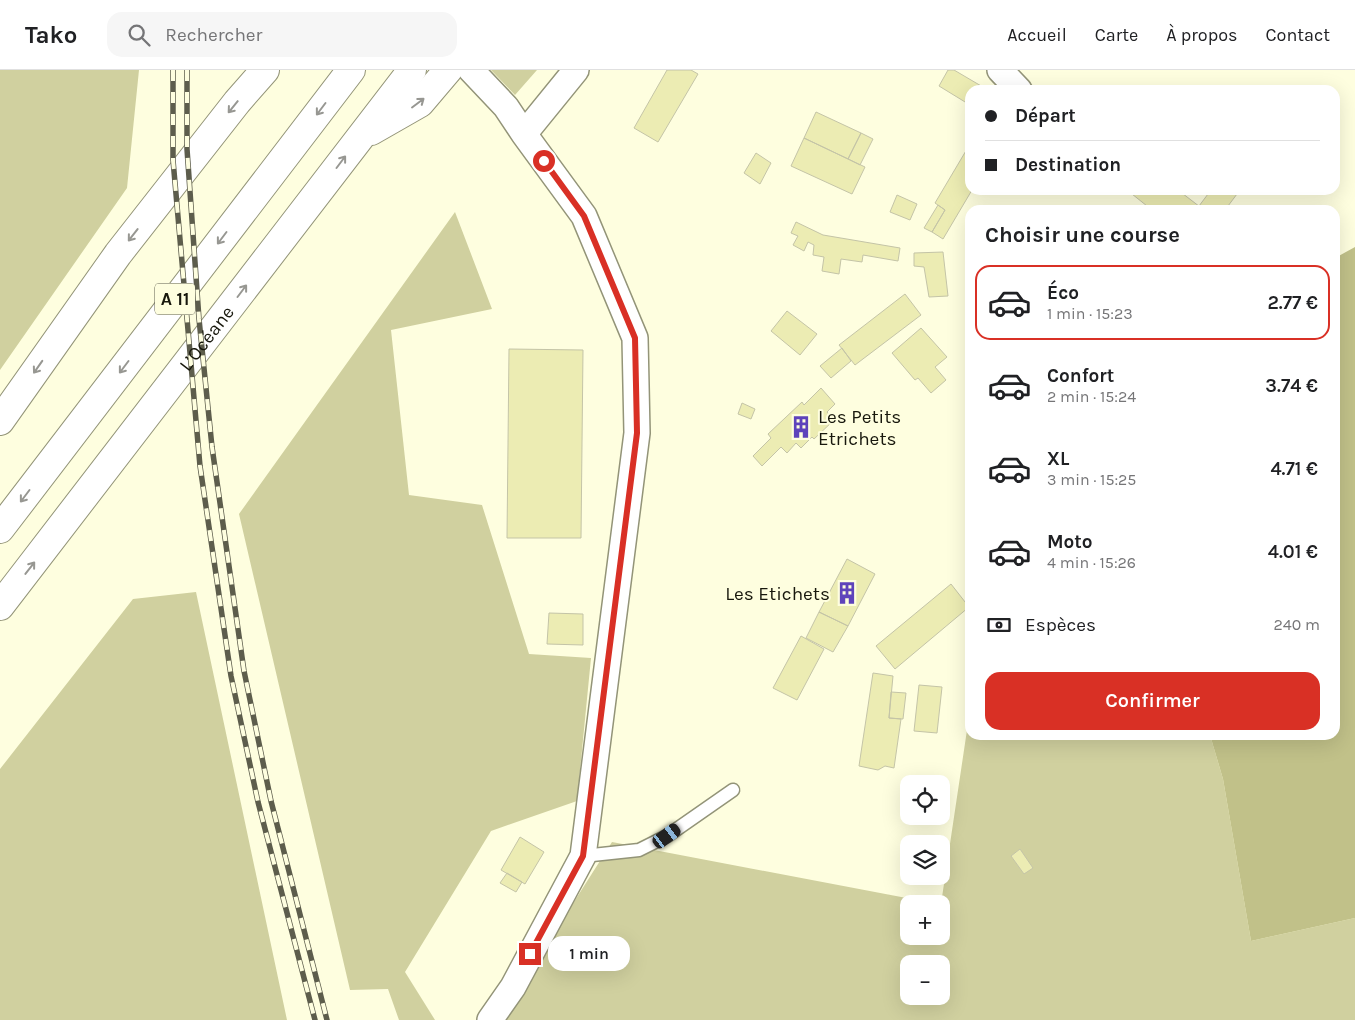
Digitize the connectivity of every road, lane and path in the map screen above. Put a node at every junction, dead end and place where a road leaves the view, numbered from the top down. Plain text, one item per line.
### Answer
1 (265, 70) edge
2 (351, 70) edge
3 (412, 70) edge
4 (448, 70) edge
5 (470, 70) edge
6 (576, 70) edge
7 (1000, 70) edge
8 (1014, 85) edge
9 (524, 134) junction
10 (361, 136) junction
11 (0, 421) edge
12 (0, 529) edge
13 (0, 606) edge
14 (733, 790) dead end
15 (583, 856) junction
16 (490, 1020) edge

1 -> 11 highway
2 -> 12 highway, A 11
3 - 10 highway, L’Océane / A 11
10 -> 4 highway
5 - 9 street
6 - 9 street
7 - 8 street
9 - 15 street
13 -> 10 highway, L’Océane / A 11
14 - 15 lane
15 - 16 street

